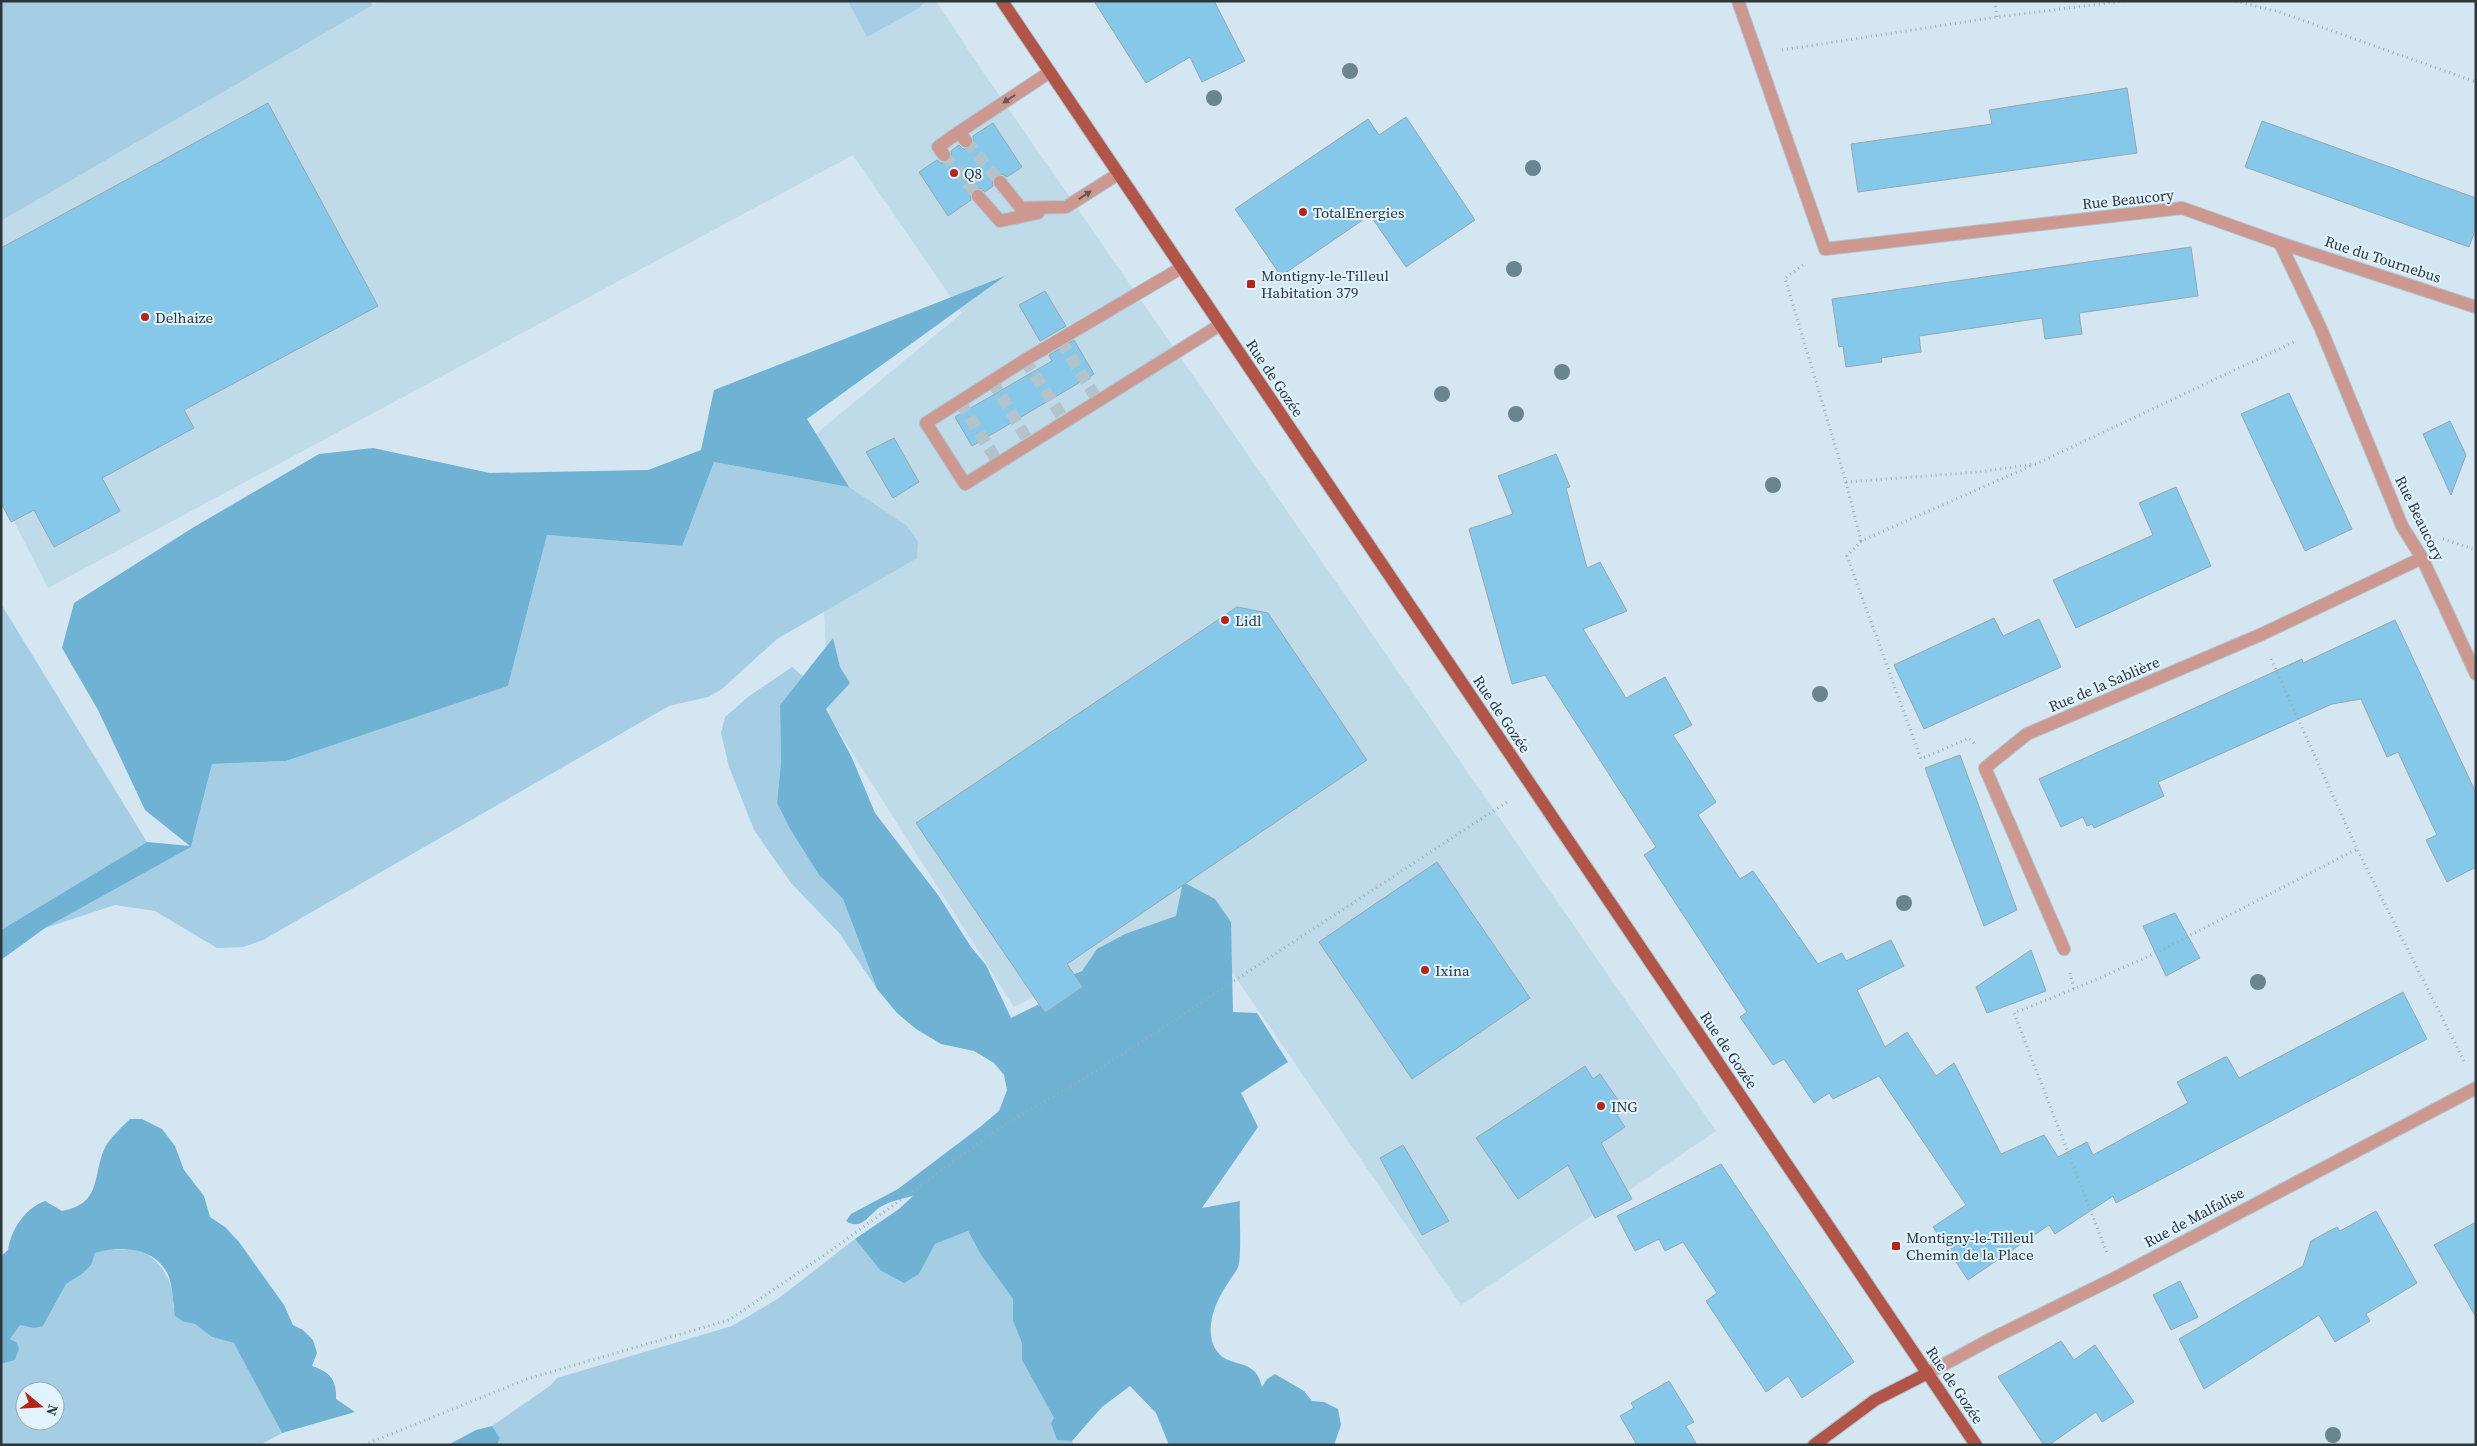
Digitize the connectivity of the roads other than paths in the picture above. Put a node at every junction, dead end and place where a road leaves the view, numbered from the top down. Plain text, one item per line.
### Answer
1 (1002, 1) edge
2 (1738, 1) edge
3 (1050, 72) junction
4 (944, 155) dead end
5 (1118, 174) junction
6 (1000, 182) tunnel mouth
7 (978, 196) tunnel mouth
8 (1066, 207) junction
9 (2280, 242) junction
10 (1181, 268) junction
11 (2476, 307) edge
12 (1220, 325) junction
13 (2422, 558) junction
14 (2476, 674) edge
15 (2064, 949) road end
16 (2476, 1088) edge
17 (1928, 1373) junction
18 (1814, 1445) edge
19 (1976, 1445) edge

1 - 3 main road, Rue de Gozée
2 - 9 street, Rue Beaucory
3 -> 4 street
3 - 5 main road, Rue de Gozée
8 -> 5 street
5 - 10 main road, Rue de Gozée
6 - 8 street
7 - 8 street
9 - 11 street, Rue du Tournebus
9 - 13 street, Rue Beaucory
10 - 12 main road, Rue de Gozée
10 - 12 street
12 - 17 main road, Rue de Gozée
13 - 14 street, Rue Beaucory
13 - 15 street, Rue de la Sablière
16 - 17 street, Rue de Malfalise
17 - 18 main road
17 - 19 main road, Rue de Gozée

